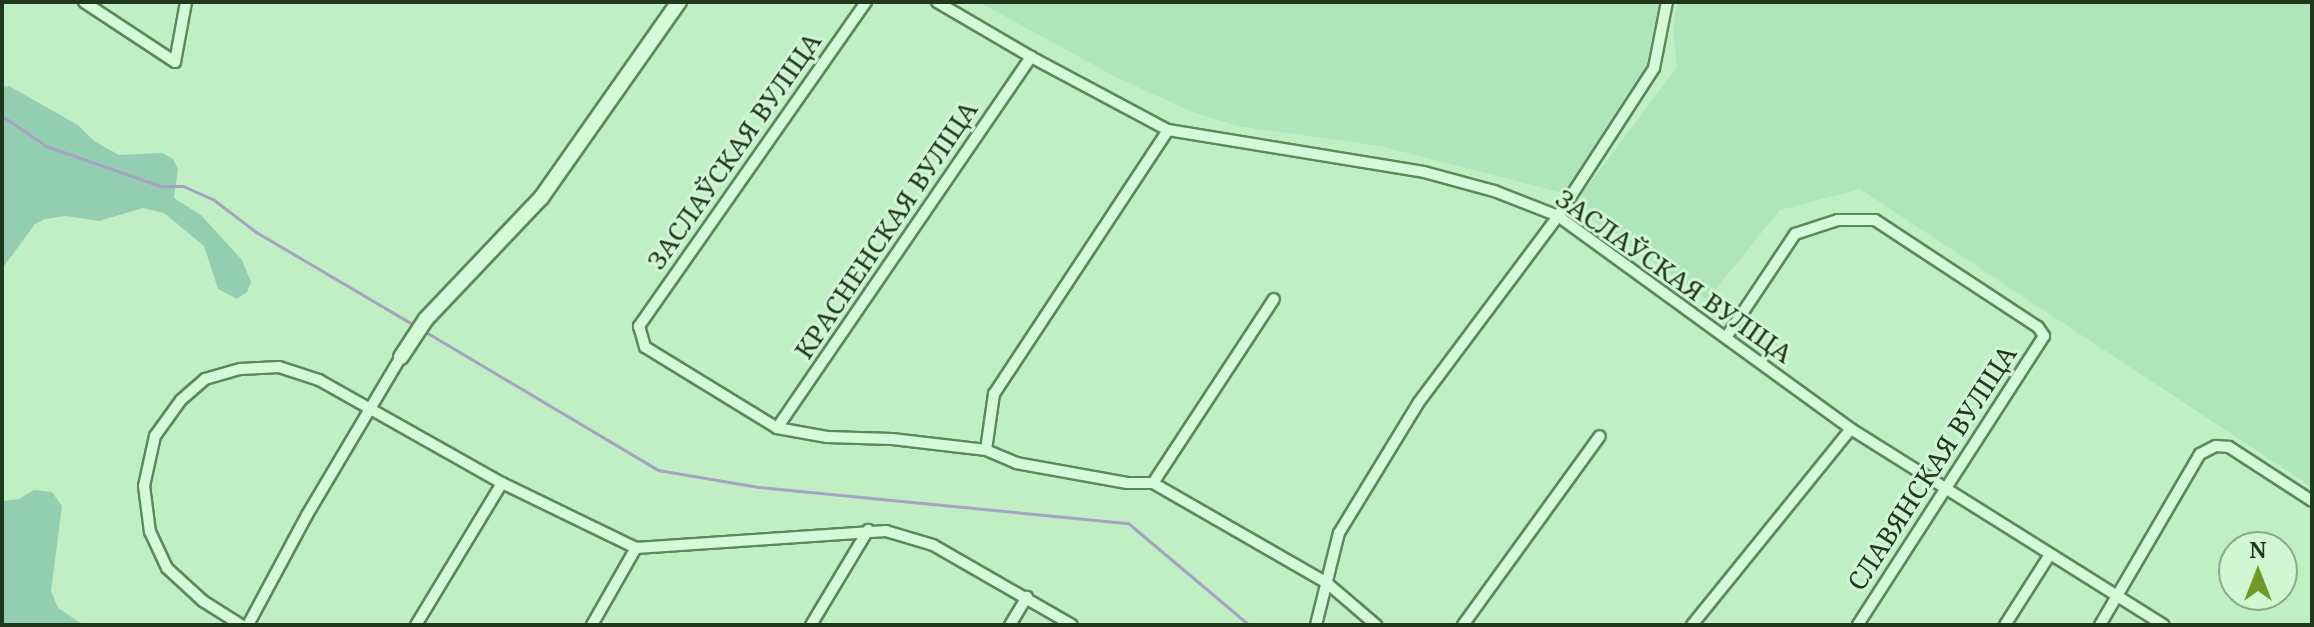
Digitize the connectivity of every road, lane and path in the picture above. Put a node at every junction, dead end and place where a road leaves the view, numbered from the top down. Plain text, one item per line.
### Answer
1 (84, 2) edge
2 (186, 2) edge
3 (679, 2) edge
4 (866, 2) edge
5 (937, 2) edge
6 (1667, 2) edge
7 (1031, 57) junction
8 (1168, 130) junction
9 (1558, 216) junction
10 (1274, 299) dead end
11 (1727, 336) junction
12 (401, 357) joint
13 (370, 410) junction
14 (777, 428) junction
15 (1851, 429) junction
16 (1600, 436) dead end
17 (986, 450) junction
18 (502, 483) junction
19 (1153, 483) junction
20 (1947, 486) junction
21 (2312, 501) edge
22 (868, 530) junction
23 (636, 548) junction
24 (2049, 556) junction
25 (1327, 583) junction
26 (2117, 596) junction
27 (1027, 597) junction
28 (241, 625) edge
29 (248, 625) edge
30 (416, 625) edge
31 (592, 625) edge
32 (811, 625) edge
33 (1010, 625) edge
34 (1072, 625) edge
35 (1316, 625) edge
36 (1376, 625) edge
37 (1463, 625) edge
38 (1692, 625) edge
39 (1858, 625) edge
40 (2005, 625) edge
41 (2100, 625) edge
42 (2164, 625) edge

1 - 2 street
3 - 12 street
4 - 14 street, ЗАСЛАЎСКАЯ ВУЛІЦА
5 - 7 street, ЗАСЛАЎСКАЯ ВУЛІЦА
6 - 9 street
7 - 8 street, ЗАСЛАЎСКАЯ ВУЛІЦА
7 - 14 street, КРАСНЕНСКАЯ ВУЛІЦА
8 - 9 street, ЗАСЛАЎСКАЯ ВУЛІЦА
8 - 17 street
9 - 11 street, ЗАСЛАЎСКАЯ ВУЛІЦА
9 - 25 street
10 - 19 street
11 - 15 street, ЗАСЛАЎСКАЯ ВУЛІЦА
11 - 20 street, СЛАВЯНСКАЯ ВУЛІЦА
12 - 13 street
13 - 18 street
13 - 28 street
13 - 29 street
14 - 17 street
15 - 20 street, ЗАСЛАЎСКАЯ ВУЛІЦА
15 - 38 street
16 - 37 street
17 - 19 street
18 - 23 street
18 - 30 street
19 - 25 street
20 - 24 street, ЗАСЛАЎСКАЯ ВУЛІЦА
20 - 39 street, СЛАВЯНСКАЯ ВУЛІЦА
21 - 26 street
22 - 23 street
22 - 27 street
22 - 32 street
23 - 31 street
24 - 26 street, ЗАСЛАЎСКАЯ ВУЛІЦА
24 - 40 street
25 - 35 street
25 - 36 street
26 - 41 street
26 - 42 street, ЗАСЛАЎСКАЯ ВУЛІЦА
27 - 33 street
27 - 34 street

